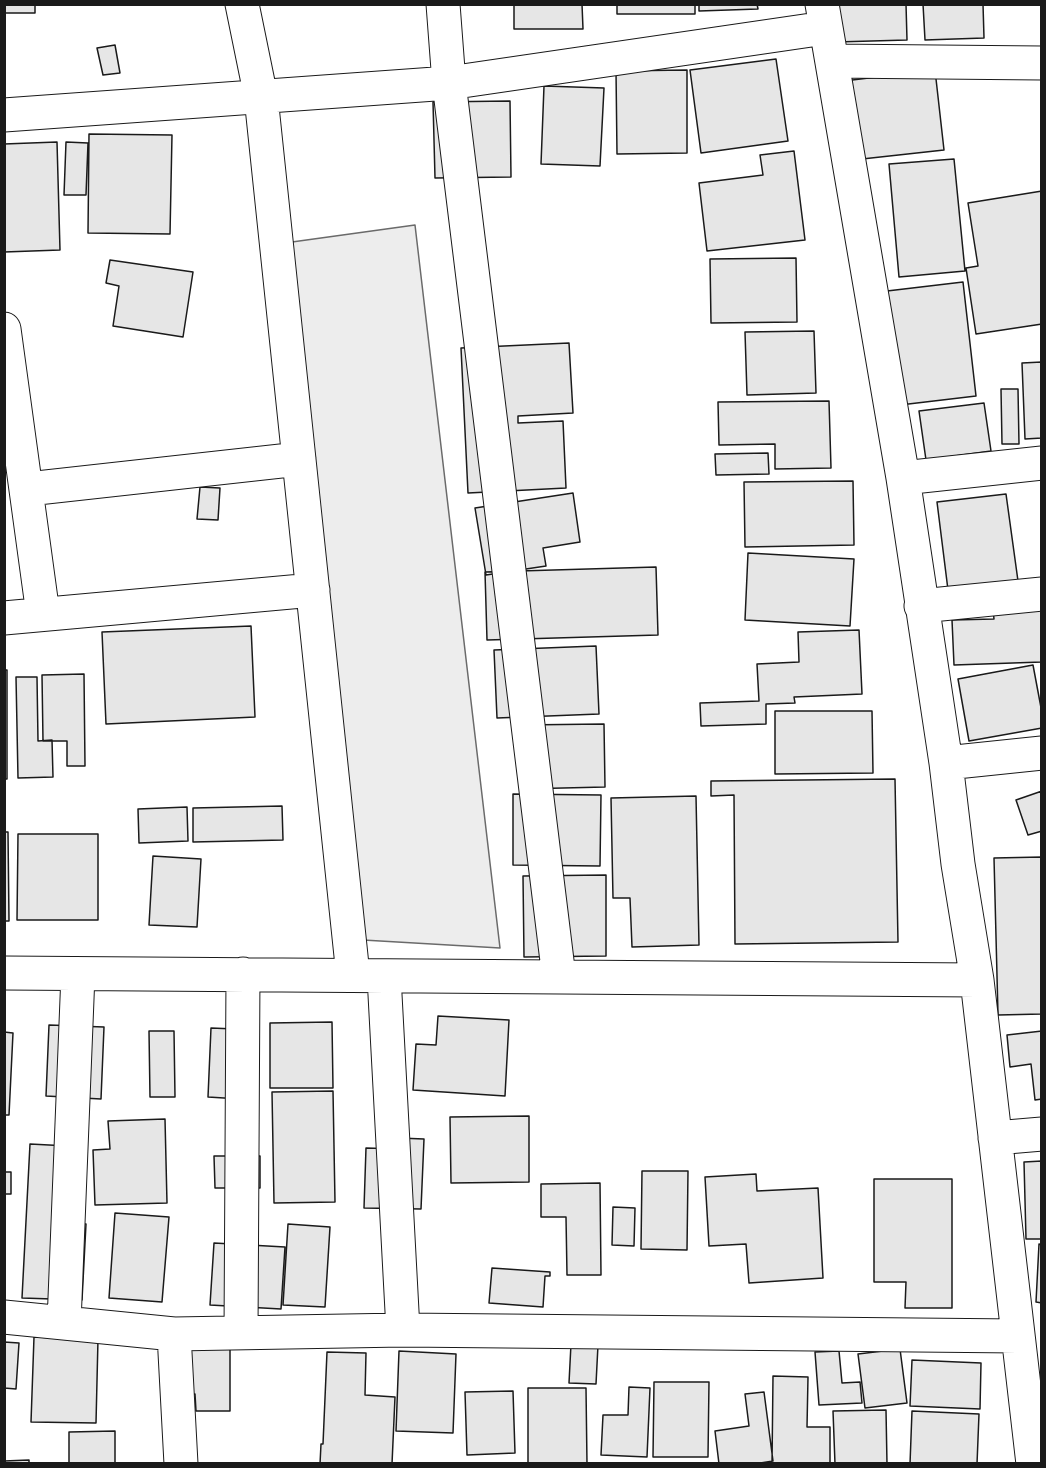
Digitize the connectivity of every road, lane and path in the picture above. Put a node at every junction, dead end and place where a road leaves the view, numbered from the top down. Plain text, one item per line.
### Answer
1 (242, 4) edge
2 (443, 4) edge
3 (823, 16) edge
4 (832, 61) junction
5 (1041, 63) edge
6 (449, 83) junction
7 (261, 97) junction
8 (4, 115) edge
9 (4, 329) edge
10 (299, 459) junction
11 (1041, 463) edge
12 (903, 478) junction
13 (28, 489) junction
14 (313, 590) junction
15 (1041, 594) edge
16 (921, 606) junction
17 (43, 614) junction
18 (4, 618) edge
19 (1041, 753) edge
20 (946, 763) junction
21 (4, 973) edge
22 (78, 974) junction
23 (243, 975) junction
24 (369, 975) junction
25 (559, 976) junction
26 (977, 980) junction
27 (1041, 1134) edge
28 (995, 1138) junction
29 (4, 1317) edge
30 (64, 1323) junction
31 (403, 1330) junction
32 (241, 1333) junction
33 (174, 1334) junction
34 (1018, 1336) junction
35 (182, 1464) edge
36 (1033, 1464) edge

1 - 7 street
2 - 6 street
3 - 4 street
3 - 6 street
4 - 5 street
4 - 12 street
6 - 7 street
6 - 25 street
7 - 8 street
7 - 10 street
9 - 13 street
10 - 13 street
10 - 14 street
11 - 12 street
12 - 16 street
13 - 17 street
14 - 17 street
14 - 24 street
15 - 16 street
16 - 20 street
17 - 18 street
19 - 20 street
20 - 26 street
21 - 22 street
22 - 23 street
22 - 30 street
23 - 24 street
23 - 32 street
24 - 25 street
24 - 31 street
25 - 26 street
26 - 28 street
27 - 28 street
28 - 34 street
29 - 30 street
30 - 33 street
31 - 32 street
31 - 34 street
32 - 33 street
33 - 35 street
34 - 36 street

